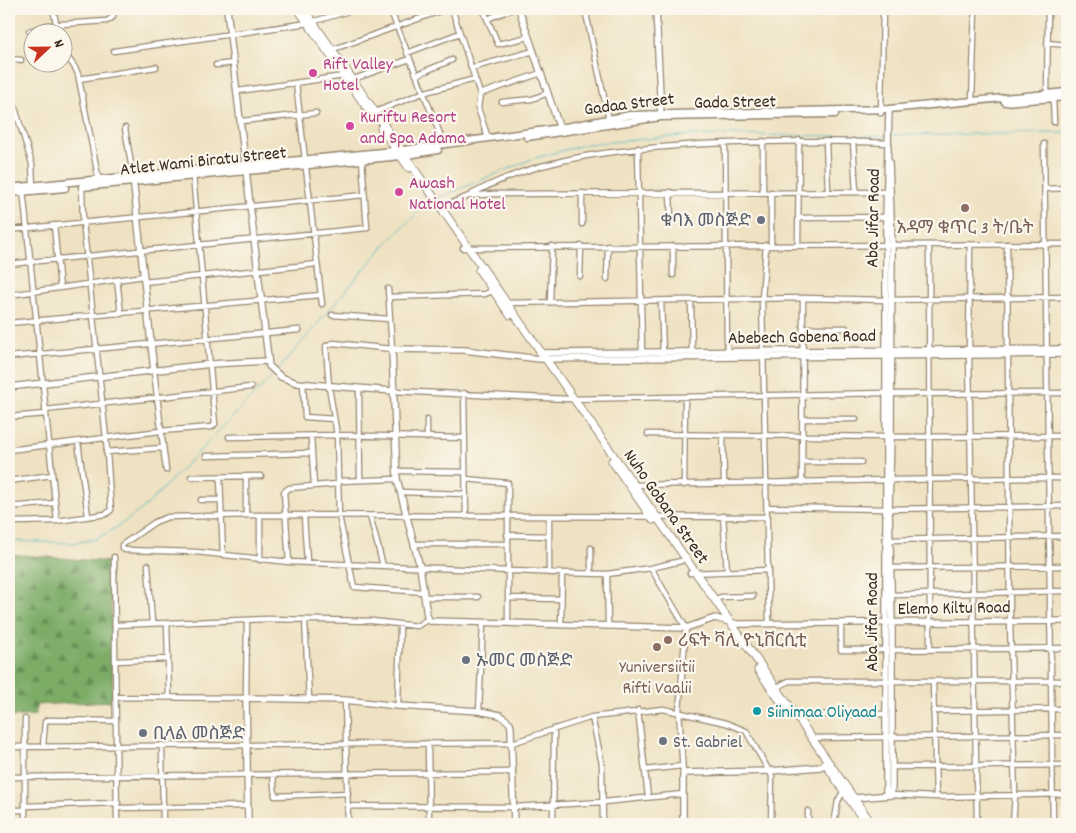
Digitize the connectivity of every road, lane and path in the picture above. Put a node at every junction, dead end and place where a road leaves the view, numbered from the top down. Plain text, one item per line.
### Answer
1 (53, 9) edge
2 (113, 9) edge
3 (228, 9) edge
4 (298, 9) edge
5 (304, 9) edge
6 (354, 9) edge
7 (390, 9) edge
8 (446, 9) edge
9 (452, 9) edge
10 (483, 9) edge
11 (513, 9) edge
12 (519, 9) edge
13 (585, 9) edge
14 (656, 9) edge
15 (883, 9) edge
16 (976, 9) edge
17 (1048, 9) edge
18 (487, 19) junction
19 (55, 22) edge
20 (310, 22) junction
21 (72, 23) edge
22 (396, 27) junction
23 (230, 33) junction
24 (460, 33) junction
25 (528, 37) junction
26 (1048, 43) junction
27 (1067, 45) edge
28 (114, 51) dead end
29 (330, 51) junction
30 (534, 51) junction
31 (407, 53) junction
32 (9, 59) edge
33 (410, 59) junction
34 (21, 60) dead end
35 (452, 60) dead end
36 (72, 62) edge
37 (234, 63) junction
38 (216, 65) dead end
39 (156, 67) dead end
40 (471, 68) junction
41 (541, 73) junction
42 (416, 75) junction
43 (79, 79) junction
44 (348, 79) junction
45 (475, 79) junction
46 (296, 83) junction
47 (9, 88) edge
48 (238, 91) junction
49 (548, 92) junction
50 (1067, 92) edge
51 (422, 93) junction
52 (480, 94) junction
53 (1049, 96) junction
54 (1067, 96) edge
55 (972, 101) junction
56 (502, 102) dead end
57 (881, 111) junction
58 (889, 111) junction
59 (375, 112) junction
60 (316, 113) dead end
61 (300, 115) junction
62 (660, 115) junction
63 (609, 120) junction
64 (242, 121) junction
65 (1054, 122) dead end
66 (125, 128) dead end
67 (561, 130) junction
68 (488, 138) junction
69 (799, 140) junction
70 (764, 141) junction
71 (826, 141) junction
72 (853, 141) junction
73 (889, 142) junction
74 (725, 143) junction
75 (444, 144) junction
76 (1044, 144) dead end
77 (638, 148) junction
78 (402, 153) junction
79 (362, 160) junction
80 (888, 160) junction
81 (305, 163) junction
82 (246, 168) junction
83 (193, 173) junction
84 (133, 179) junction
85 (99, 181) junction
86 (82, 185) junction
87 (32, 186) junction
88 (9, 188) edge
89 (1067, 188) edge
90 (23, 189) junction
91 (1045, 189) junction
92 (638, 192) junction
93 (670, 192) junction
94 (725, 192) junction
95 (763, 192) junction
96 (771, 192) junction
97 (798, 192) junction
98 (828, 192) junction
99 (856, 192) junction
100 (886, 192) junction
101 (9, 193) edge
102 (582, 193) junction
103 (364, 195) junction
104 (469, 196) junction
105 (309, 201) junction
106 (249, 206) junction
107 (438, 206) junction
108 (196, 211) junction
109 (138, 217) junction
110 (886, 217) junction
111 (798, 218) junction
112 (671, 220) dead end
113 (83, 222) junction
114 (582, 224) dead end
115 (54, 225) junction
116 (27, 228) junction
117 (9, 230) edge
118 (314, 234) junction
119 (253, 238) junction
120 (199, 244) junction
121 (970, 244) junction
122 (1006, 244) junction
123 (1046, 244) junction
124 (1067, 244) edge
125 (768, 245) junction
126 (798, 245) junction
127 (889, 245) junction
128 (929, 245) junction
129 (552, 246) junction
130 (581, 246) junction
131 (608, 246) junction
132 (639, 246) junction
133 (673, 246) junction
134 (726, 246) junction
135 (466, 247) junction
136 (141, 249) junction
137 (86, 255) junction
138 (58, 258) junction
139 (30, 262) junction
140 (9, 264) edge
141 (317, 264) junction
142 (256, 271) junction
143 (673, 275) dead end
144 (202, 276) junction
145 (580, 276) dead end
146 (144, 279) junction
147 (607, 279) dead end
148 (117, 280) junction
149 (89, 283) junction
150 (60, 288) junction
151 (388, 289) dead end
152 (495, 290) junction
153 (33, 292) junction
154 (9, 295) edge
155 (321, 296) junction
156 (389, 297) junction
157 (1067, 297) edge
158 (803, 298) junction
159 (1007, 298) junction
160 (1047, 298) junction
161 (762, 299) junction
162 (928, 299) junction
163 (969, 299) junction
164 (691, 300) junction
165 (727, 300) junction
166 (889, 300) junction
167 (640, 301) junction
168 (662, 301) junction
169 (260, 302) junction
170 (550, 302) junction
171 (504, 303) junction
172 (322, 304) dead end
173 (205, 306) junction
174 (148, 311) junction
175 (121, 314) junction
176 (332, 315) dead end
177 (93, 316) junction
178 (390, 319) junction
179 (36, 320) junction
180 (9, 323) edge
181 (804, 328) junction
182 (846, 328) dead end
183 (299, 330) dead end
184 (264, 332) junction
185 (208, 337) junction
186 (151, 342) junction
187 (96, 348) junction
188 (1067, 348) edge
189 (392, 349) junction
190 (969, 351) junction
191 (1048, 351) junction
192 (692, 352) junction
193 (727, 352) junction
194 (928, 352) junction
195 (1008, 352) junction
196 (40, 353) junction
197 (642, 353) junction
198 (663, 353) junction
199 (889, 353) junction
200 (764, 354) junction
201 (804, 354) junction
202 (1067, 354) edge
203 (539, 356) junction
204 (9, 357) edge
205 (268, 363) junction
206 (211, 364) junction
207 (154, 371) junction
208 (99, 377) junction
209 (42, 382) junction
210 (303, 384) junction
211 (9, 386) edge
212 (329, 387) junction
213 (251, 388) dead end
214 (359, 389) junction
215 (393, 391) junction
216 (213, 392) junction
217 (464, 393) junction
218 (1048, 393) junction
219 (1067, 393) edge
220 (803, 394) junction
221 (889, 394) junction
222 (928, 394) junction
223 (971, 394) junction
224 (1010, 394) junction
225 (765, 395) junction
226 (685, 397) junction
227 (157, 398) junction
228 (571, 399) junction
229 (102, 404) junction
230 (46, 412) junction
231 (9, 417) edge
232 (334, 419) junction
233 (803, 419) junction
234 (856, 419) dead end
235 (427, 420) dead end
236 (160, 431) junction
237 (648, 434) dead end
238 (337, 435) junction
239 (684, 435) junction
240 (723, 435) junction
241 (311, 436) junction
242 (360, 436) junction
243 (394, 436) junction
244 (766, 436) junction
245 (803, 436) junction
246 (1010, 436) junction
247 (1048, 436) junction
248 (1067, 436) edge
249 (229, 437) dead end
250 (889, 437) junction
251 (928, 437) junction
252 (971, 437) junction
253 (106, 438) junction
254 (427, 438) junction
255 (465, 438) junction
256 (78, 442) junction
257 (49, 445) junction
258 (162, 448) junction
259 (9, 450) edge
260 (106, 452) junction
261 (312, 453) junction
262 (206, 456) dead end
263 (803, 462) junction
264 (861, 462) dead end
265 (166, 470) dead end
266 (397, 471) junction
267 (465, 472) junction
268 (52, 475) junction
269 (261, 476) dead end
270 (191, 477) dead end
271 (220, 477) junction
272 (246, 477) junction
273 (929, 478) junction
274 (972, 478) junction
275 (1010, 478) junction
276 (1048, 478) junction
277 (1067, 478) edge
278 (398, 479) junction
279 (887, 479) junction
280 (360, 480) junction
281 (466, 480) junction
282 (9, 481) edge
283 (338, 482) junction
284 (767, 483) junction
285 (802, 483) junction
286 (724, 484) junction
287 (634, 485) junction
288 (684, 485) junction
289 (314, 486) junction
290 (400, 492) junction
291 (466, 494) junction
292 (201, 500) dead end
293 (221, 500) junction
294 (55, 503) junction
295 (1048, 506) junction
296 (1067, 506) edge
297 (9, 507) edge
298 (972, 507) junction
299 (1010, 507) junction
300 (768, 508) junction
301 (929, 508) junction
302 (887, 509) junction
303 (246, 515) junction
304 (260, 515) junction
305 (287, 515) junction
306 (88, 516) junction
307 (222, 516) junction
308 (304, 516) junction
309 (339, 516) junction
310 (370, 516) junction
311 (408, 516) junction
312 (723, 516) junction
313 (466, 517) junction
314 (507, 517) junction
315 (768, 517) junction
316 (549, 518) junction
317 (654, 518) junction
318 (15, 522) dead end
319 (56, 522) junction
320 (507, 535) junction
321 (549, 536) junction
322 (1067, 536) edge
323 (1010, 537) junction
324 (1048, 537) junction
325 (972, 538) junction
326 (929, 539) junction
327 (890, 540) junction
328 (414, 544) junction
329 (507, 544) junction
330 (591, 548) dead end
331 (223, 555) junction
332 (114, 557) dead end
333 (260, 560) junction
334 (681, 561) junction
335 (289, 562) junction
336 (307, 562) junction
337 (348, 564) junction
338 (148, 565) dead end
339 (384, 566) junction
340 (1010, 566) junction
341 (1049, 566) junction
342 (1067, 566) edge
343 (930, 567) junction
344 (973, 567) junction
345 (420, 568) junction
346 (652, 568) junction
347 (891, 568) junction
348 (769, 570) junction
349 (508, 571) junction
350 (727, 571) junction
351 (549, 573) junction
352 (562, 573) junction
353 (693, 573) junction
354 (591, 574) junction
355 (607, 574) junction
356 (1067, 591) edge
357 (1010, 592) junction
358 (1049, 592) junction
359 (973, 593) junction
360 (930, 594) junction
361 (424, 595) junction
362 (891, 595) junction
363 (753, 596) dead end
364 (478, 597) dead end
365 (508, 598) junction
366 (561, 599) junction
367 (714, 600) junction
368 (247, 620) junction
369 (305, 620) junction
370 (426, 620) junction
371 (726, 620) junction
372 (1010, 621) junction
373 (1049, 621) junction
374 (1067, 621) edge
375 (930, 622) junction
376 (973, 622) junction
377 (152, 623) junction
378 (167, 623) junction
379 (483, 623) junction
380 (508, 623) junction
381 (769, 623) junction
382 (841, 623) junction
383 (889, 623) junction
384 (115, 624) junction
385 (400, 625) junction
386 (560, 625) junction
387 (608, 626) junction
388 (686, 628) junction
389 (1011, 648) junction
390 (1049, 648) junction
391 (1067, 648) edge
392 (974, 649) junction
393 (889, 650) junction
394 (930, 650) junction
395 (168, 659) junction
396 (115, 661) junction
397 (1011, 681) junction
398 (1050, 681) junction
399 (1067, 681) edge
400 (889, 682) junction
401 (933, 682) junction
402 (974, 682) junction
403 (774, 689) junction
404 (116, 697) junction
405 (169, 698) junction
406 (246, 698) junction
407 (309, 699) junction
408 (345, 700) junction
409 (398, 706) junction
410 (638, 710) junction
411 (1012, 710) junction
412 (1050, 710) junction
413 (1067, 710) edge
414 (479, 711) junction
415 (679, 711) junction
416 (933, 711) junction
417 (975, 711) junction
418 (886, 714) junction
419 (795, 715) junction
420 (592, 717) junction
421 (25, 719) dead end
422 (116, 721) junction
423 (554, 728) junction
424 (1012, 735) junction
425 (1051, 735) junction
426 (1067, 735) edge
427 (934, 736) junction
428 (976, 736) junction
429 (889, 737) junction
430 (812, 738) junction
431 (428, 743) junction
432 (512, 743) junction
433 (247, 744) junction
434 (162, 745) junction
435 (348, 745) junction
436 (9, 746) edge
437 (43, 746) junction
438 (117, 746) junction
439 (25, 747) junction
440 (828, 764) junction
441 (1051, 765) junction
442 (1067, 765) edge
443 (976, 766) junction
444 (1013, 766) junction
445 (934, 767) junction
446 (892, 768) junction
447 (645, 770) junction
448 (683, 770) junction
449 (770, 771) junction
450 (513, 772) junction
451 (348, 774) junction
452 (428, 774) junction
453 (247, 775) junction
454 (273, 775) junction
455 (117, 776) junction
456 (163, 776) junction
457 (9, 777) edge
458 (25, 777) junction
459 (845, 789) junction
460 (348, 793) junction
461 (683, 794) junction
462 (1053, 794) junction
463 (1067, 794) edge
464 (888, 795) junction
465 (1015, 795) junction
466 (978, 796) junction
467 (648, 797) junction
468 (936, 797) junction
469 (855, 798) junction
470 (604, 802) junction
471 (118, 805) junction
472 (429, 805) junction
473 (554, 805) junction
474 (248, 806) junction
475 (348, 806) junction
476 (513, 807) junction
477 (25, 808) junction
478 (163, 808) junction
479 (9, 810) edge
480 (808, 811) dead end
481 (869, 822) edge
482 (25, 824) edge
483 (117, 824) edge
484 (163, 824) edge
485 (248, 824) edge
486 (348, 824) edge
487 (429, 824) edge
488 (514, 824) edge
489 (554, 824) edge
490 (603, 824) edge
491 (683, 824) edge
492 (771, 824) edge
493 (808, 824) edge
494 (834, 824) edge
495 (876, 824) edge
496 (978, 824) edge
497 (1013, 824) edge
498 (1052, 824) edge

1 - 19 street
2 - 21 street
3 - 23 street
4 - 20 main road
5 - 20 main road
6 - 20 street
7 - 22 street
8 - 22 street
9 - 24 street
10 - 18 street
11 - 18 street
12 - 25 street
13 - 63 street
14 - 62 street
15 - 57 street
16 - 55 street
17 - 26 street
18 - 25 street
20 - 23 street
20 - 29 main road
22 - 29 street
22 - 31 street
23 - 28 street
23 - 37 street
24 - 31 street
24 - 40 street
25 - 30 street
26 - 27 street
26 - 53 street
29 - 44 main road
30 - 40 street
30 - 41 street
31 - 33 street
32 - 34 street
33 - 42 street
33 - 44 street
35 - 42 street
36 - 43 street
37 - 38 street
37 - 48 street
39 - 43 street
40 - 45 street
41 - 49 street
41 - 52 street
42 - 51 street
43 - 85 street
44 - 46 street
44 - 59 main road
44 - 78 main road
45 - 51 street
45 - 52 street
46 - 48 street
46 - 61 street
47 - 87 street
48 - 64 street
49 - 56 street
49 - 67 street
50 - 53 main road
51 - 59 street
51 - 75 street
52 - 68 street
53 - 54 main road
53 - 55 main road
53 - 58 main road
53 - 65 street
55 - 58 main road
57 - 58 main road, Gadaa Street
57 - 62 main road, Gadaa Street
58 - 73 street
59 - 78 main road
60 - 61 street
61 - 64 street
61 - 81 street
62 - 63 main road, Gadaa Street
63 - 67 main road, Gadaa Street
64 - 82 street
66 - 84 street
67 - 68 main road, Gadaa Street
67 - 78 main road
68 - 75 main road, Gadaa Street
69 - 70 street
69 - 71 street
69 - 97 street
70 - 74 street
70 - 95 street
71 - 72 street
71 - 98 street
72 - 73 street
72 - 99 street
73 - 80 street
74 - 77 street
74 - 94 street
75 - 78 main road, Gadaa Street
76 - 91 street
77 - 92 street
77 - 104 street
78 - 79 main road, Atlet Wami Biratu Street
78 - 81 main road, Atlet Wami Biratu Street
78 - 107 main road, Nuho Gobana Street
79 - 81 main road, Atlet Wami Biratu Street
79 - 103 street
80 - 100 street, Aba Jifar Road
80 - 127 street, Aba Jifar Road
81 - 82 main road, Atlet Wami Biratu Street
81 - 105 street
82 - 83 main road, Atlet Wami Biratu Street
82 - 106 street
83 - 84 main road, Atlet Wami Biratu Street
83 - 108 street
84 - 85 main road, Atlet Wami Biratu Street
84 - 86 main road, Atlet Wami Biratu Street
84 - 109 street
85 - 86 main road, Atlet Wami Biratu Street
86 - 87 main road, Atlet Wami Biratu Street
86 - 90 main road, Atlet Wami Biratu Street
86 - 113 street
87 - 90 main road, Atlet Wami Biratu Street
88 - 90 main road, Atlet Wami Biratu Street
89 - 91 street
90 - 101 main road, Atlet Wami Biratu Street
90 - 116 street
91 - 123 street
92 - 93 street
92 - 102 street
92 - 132 street
93 - 94 street
93 - 112 street
94 - 95 street
94 - 134 street
95 - 96 street
96 - 97 street
96 - 125 street
97 - 98 street
97 - 111 street
98 - 99 street
99 - 100 street
100 - 110 street, Aba Jifar Road
102 - 104 street
102 - 114 street
103 - 105 street
103 - 118 street
104 - 107 street
105 - 106 street
105 - 118 street
106 - 108 street
106 - 119 street
107 - 135 main road, Nuho Gobana Street
108 - 109 street
108 - 120 street
109 - 113 street
109 - 136 street
110 - 111 street
110 - 127 street, Aba Jifar Road
111 - 126 street
113 - 115 street
113 - 137 street
115 - 116 street
115 - 138 street
116 - 117 street
116 - 139 street
118 - 119 street
118 - 141 street
119 - 120 street
119 - 142 street
120 - 136 street
120 - 144 street
121 - 122 street
121 - 128 street
121 - 163 street
122 - 123 street
122 - 159 street
123 - 124 street
123 - 160 street
125 - 126 street
125 - 134 street
125 - 161 street
126 - 127 street
127 - 128 street
127 - 166 street, Aba Jifar Road
128 - 162 street
129 - 130 street
129 - 135 street
129 - 170 street
130 - 131 street
130 - 145 street
131 - 132 street
131 - 147 street
132 - 133 street
132 - 167 street
133 - 134 street
133 - 143 street
134 - 165 street
135 - 152 main road, Nuho Gobana Street
136 - 137 street
136 - 146 street
137 - 138 street
137 - 149 street
138 - 139 street
138 - 150 street
139 - 140 street
139 - 153 street
141 - 142 street
141 - 155 street
142 - 144 street
142 - 169 street
144 - 146 street
144 - 173 street
146 - 148 street
146 - 174 street
148 - 149 street
148 - 175 street
149 - 150 street
149 - 177 street
150 - 153 street
151 - 156 street
152 - 156 street
152 - 171 main road, Nuho Gobana Street
153 - 154 street
153 - 179 street
155 - 169 street
155 - 172 street
156 - 178 street
157 - 160 street
158 - 161 street
158 - 166 street
158 - 181 street
159 - 160 street
159 - 163 street
159 - 195 street
160 - 191 street
161 - 165 street
161 - 200 street
162 - 163 street
162 - 166 street
162 - 194 street
163 - 190 street
164 - 165 street
164 - 168 street
164 - 192 street
165 - 193 street
166 - 199 street, Aba Jifar Road
167 - 168 street
167 - 170 street
167 - 197 street
168 - 198 street
169 - 173 street
169 - 184 street
170 - 171 street
171 - 203 main road, Nuho Gobana Street
173 - 174 street
173 - 185 street
174 - 175 street
174 - 186 street
175 - 177 street
176 - 178 street
177 - 179 street
177 - 187 street
178 - 189 street
179 - 180 street
179 - 196 street
181 - 182 street
181 - 201 street
183 - 184 street
184 - 185 street
184 - 205 street
185 - 186 street
185 - 206 street
186 - 187 street
186 - 207 street
187 - 196 street
187 - 208 street
188 - 191 street, Abebech Gobena Road
189 - 203 street
189 - 212 street
189 - 215 street
190 - 194 street, Abebech Gobena Road
190 - 195 street, Abebech Gobena Road
190 - 223 street
191 - 195 street, Abebech Gobena Road
191 - 202 street, Abebech Gobena Road
191 - 218 street
192 - 193 street, Abebech Gobena Road
192 - 198 street, Abebech Gobena Road
193 - 200 street, Abebech Gobena Road
194 - 199 street, Abebech Gobena Road
194 - 222 street
195 - 224 street
196 - 204 street
196 - 209 street
197 - 198 street, Abebech Gobena Road
197 - 203 street, Abebech Gobena Road
199 - 201 street, Abebech Gobena Road
199 - 221 street, Aba Jifar Road
200 - 201 street, Abebech Gobena Road
200 - 203 street, Abebech Gobena Road
200 - 225 street
201 - 220 street
203 - 228 main road, Nuho Gobana Street
205 - 206 street
205 - 210 street
206 - 207 street
206 - 216 street
207 - 208 street
207 - 227 street
208 - 209 street
208 - 229 street
209 - 211 street
209 - 230 street
210 - 212 street
210 - 232 street
212 - 214 street
212 - 232 street
213 - 216 street
214 - 215 street
214 - 242 street
215 - 217 street
215 - 243 street
216 - 227 street
216 - 236 street
217 - 228 street
217 - 255 street
218 - 219 street
218 - 224 street
218 - 247 street
220 - 221 street
220 - 225 street
220 - 233 street
221 - 222 street
221 - 250 street, Aba Jifar Road
222 - 223 street
222 - 251 street
223 - 224 street
223 - 252 street
224 - 246 street
225 - 226 street
225 - 244 street
226 - 228 street
226 - 239 street
227 - 229 street
227 - 236 street
228 - 287 main road, Nuho Gobana Street
228 - 317 main road, Nuho Gobana Street
229 - 230 street
229 - 253 street
230 - 231 street
230 - 257 street
232 - 238 street
233 - 234 street
233 - 245 street
235 - 254 street
236 - 253 street
236 - 258 street
237 - 239 street
238 - 241 street
238 - 242 street
238 - 283 street
239 - 240 street
239 - 288 street
240 - 244 street
240 - 286 street
241 - 249 street
241 - 261 street
242 - 243 street
242 - 280 street
243 - 254 street
243 - 266 street
244 - 245 street
244 - 284 street
245 - 250 street
245 - 263 street
246 - 247 street
246 - 252 street
246 - 275 street
247 - 248 street
247 - 276 street
250 - 251 street
250 - 279 street, Aba Jifar Road
251 - 252 street
251 - 273 street
252 - 274 street
253 - 256 street
253 - 260 street
254 - 255 street
255 - 267 street
256 - 257 street
256 - 306 street
257 - 259 street
257 - 268 street
258 - 260 street
258 - 265 street
260 - 306 street
261 - 262 street
261 - 289 street
263 - 264 street
263 - 285 street
266 - 267 street
266 - 278 street
267 - 281 street
268 - 282 street
268 - 294 street
269 - 272 street
270 - 271 street
271 - 272 street
271 - 293 street
272 - 303 street
273 - 274 street
273 - 279 street
273 - 301 street
274 - 275 street
274 - 298 street
275 - 276 street
275 - 299 street
276 - 277 street
276 - 295 street
278 - 280 street
278 - 290 street
279 - 285 street
279 - 302 street, Aba Jifar Road
280 - 283 street
281 - 291 street
281 - 314 street
283 - 289 street
283 - 309 street
284 - 285 street
284 - 286 street
284 - 300 street
286 - 288 street
287 - 288 street
287 - 317 main road, Nuho Gobana Street
289 - 305 street
290 - 291 street
290 - 311 street
291 - 313 street
292 - 293 street
293 - 307 street
294 - 297 street
294 - 319 street
295 - 296 street
295 - 299 street
295 - 324 street
298 - 299 street
298 - 301 street
298 - 325 street
299 - 323 street
300 - 302 street
300 - 315 street
301 - 302 street
301 - 326 street
302 - 327 street, Aba Jifar Road
302 - 383 street, Aba Jifar Road
303 - 304 street
303 - 307 street
304 - 305 street
304 - 333 street
305 - 308 street
305 - 335 street
306 - 319 street
307 - 331 street
307 - 331 street
308 - 309 street
308 - 336 street
309 - 310 street
309 - 337 street
310 - 311 street
310 - 339 street
311 - 313 street
311 - 328 street
312 - 315 street
312 - 317 street
312 - 350 street
313 - 314 street
314 - 316 street
314 - 320 street
315 - 348 street
316 - 317 street
316 - 321 street
317 - 334 main road, Nuho Gobana Street
317 - 353 main road, Nuho Gobana Street
318 - 319 street
320 - 321 street
320 - 329 street
321 - 351 street
322 - 324 street
323 - 324 street
323 - 325 street
323 - 340 street
324 - 341 street
325 - 326 street
325 - 344 street
326 - 327 street
326 - 343 street
327 - 347 street, Aba Jifar Road
328 - 329 street
328 - 345 street
329 - 349 street
330 - 354 street
331 - 333 street
332 - 384 street
333 - 335 street
334 - 346 street
334 - 353 main road, Nuho Gobana Street
335 - 336 street
336 - 337 street
337 - 339 street
337 - 361 street
338 - 377 street
339 - 345 street
340 - 341 street
340 - 344 street
340 - 357 street
341 - 342 street
341 - 358 street
343 - 344 street
343 - 347 street
343 - 360 street
344 - 359 street
345 - 349 street
345 - 361 street
346 - 355 street
346 - 388 street
347 - 362 street, Aba Jifar Road
348 - 350 street
348 - 381 street
349 - 351 street
349 - 365 street
350 - 353 street
351 - 352 street
352 - 354 street
352 - 366 street
353 - 367 main road, Nuho Gobana Street
353 - 371 main road, Nuho Gobana Street
354 - 355 street
355 - 387 street
356 - 358 street
357 - 358 street
357 - 359 street
357 - 372 street
358 - 373 street
359 - 360 street
359 - 376 street
360 - 362 street
360 - 375 street
361 - 364 street
361 - 370 street
362 - 383 street, Aba Jifar Road
363 - 367 street
365 - 366 street
365 - 380 street
366 - 386 street
367 - 371 main road, Nuho Gobana Street
368 - 369 street
368 - 378 street
368 - 406 street
369 - 385 street
369 - 407 street
370 - 379 street
370 - 385 street
371 - 381 street, Elemo Kiltu Road
371 - 388 street, Elemo Kiltu Road
371 - 403 main road, Nuho Gobana Street
372 - 373 street, Elemo Kiltu Road
372 - 376 street, Elemo Kiltu Road
372 - 389 street
373 - 374 street, Elemo Kiltu Road
373 - 390 street
375 - 376 street, Elemo Kiltu Road
375 - 383 street, Elemo Kiltu Road
375 - 394 street
376 - 392 street
377 - 378 street
377 - 384 street
378 - 395 street
379 - 380 street
379 - 414 street
380 - 386 street
381 - 382 street, Elemo Kiltu Road
382 - 383 street, Elemo Kiltu Road
382 - 393 street
383 - 393 street, Aba Jifar Road
384 - 396 street
385 - 409 street
386 - 387 street
387 - 388 street
388 - 415 street
389 - 390 street
389 - 392 street
389 - 397 street
390 - 391 street
390 - 398 street
392 - 394 street
392 - 402 street
393 - 394 street
393 - 400 street, Aba Jifar Road
395 - 396 street
395 - 405 street
396 - 404 street
397 - 398 street
397 - 402 street
397 - 411 street
398 - 399 street
398 - 412 street
400 - 401 street
400 - 403 street
400 - 418 street, Aba Jifar Road
400 - 429 street, Aba Jifar Road
401 - 402 street
401 - 416 street
402 - 417 street
403 - 419 main road, Nuho Gobana Street
403 - 440 main road, Nuho Gobana Street
404 - 405 street
404 - 422 street
405 - 406 street
406 - 407 street
406 - 433 street
407 - 408 street
408 - 409 street
408 - 435 street
409 - 414 street
410 - 415 street
410 - 420 street
410 - 447 street
411 - 412 street
411 - 417 street
411 - 424 street
412 - 413 street
412 - 425 street
414 - 432 street
415 - 448 street
415 - 449 street
416 - 417 street
416 - 427 street
417 - 428 street
418 - 419 street
418 - 429 street, Aba Jifar Road
419 - 430 main road, Nuho Gobana Street
420 - 423 street
420 - 470 street
421 - 439 street
422 - 437 street
422 - 438 street
423 - 432 street
423 - 473 street
424 - 425 street
424 - 428 street
424 - 444 street
425 - 426 street
425 - 441 street
427 - 428 street
427 - 429 street
427 - 445 street
428 - 443 street
429 - 430 street
429 - 446 street, Aba Jifar Road
429 - 464 street, Aba Jifar Road
430 - 440 main road, Nuho Gobana Street
431 - 432 street
431 - 435 street
431 - 452 street
432 - 450 street
433 - 434 street
433 - 435 street
433 - 453 street
434 - 438 street
434 - 456 street
435 - 451 street
436 - 439 street
437 - 438 street
437 - 439 street
438 - 455 street
439 - 458 street
440 - 449 street
440 - 459 main road, Nuho Gobana Street
441 - 442 street
441 - 444 street
441 - 462 street
443 - 444 street
443 - 445 street
443 - 466 street
444 - 465 street
445 - 446 street
445 - 468 street
446 - 464 street, Aba Jifar Road
447 - 448 street
447 - 467 street
448 - 449 street
448 - 461 street
449 - 492 street
450 - 452 street
450 - 476 street
451 - 452 street
451 - 454 street
451 - 460 street
452 - 472 street
453 - 454 street
453 - 456 street
453 - 474 street
454 - 460 street
455 - 456 street
455 - 458 street
455 - 471 street
456 - 478 street
457 - 458 street
458 - 477 street
459 - 469 main road, Nuho Gobana Street
459 - 481 main road, Nuho Gobana Street
459 - 494 street
460 - 475 street
461 - 467 street
461 - 491 street
462 - 463 street
462 - 465 street
462 - 498 street
464 - 468 street
464 - 469 street
465 - 466 street
465 - 497 street
466 - 468 street
466 - 496 street
467 - 470 street
469 - 481 main road, Nuho Gobana Street
470 - 473 street
470 - 490 street
471 - 477 street
471 - 478 street
471 - 483 street
472 - 475 street
472 - 476 street
472 - 487 street
473 - 476 street
473 - 489 street
474 - 478 street
474 - 485 street
475 - 486 street
476 - 488 street
477 - 479 street
477 - 482 street
478 - 484 street
480 - 493 street
481 - 495 main road

